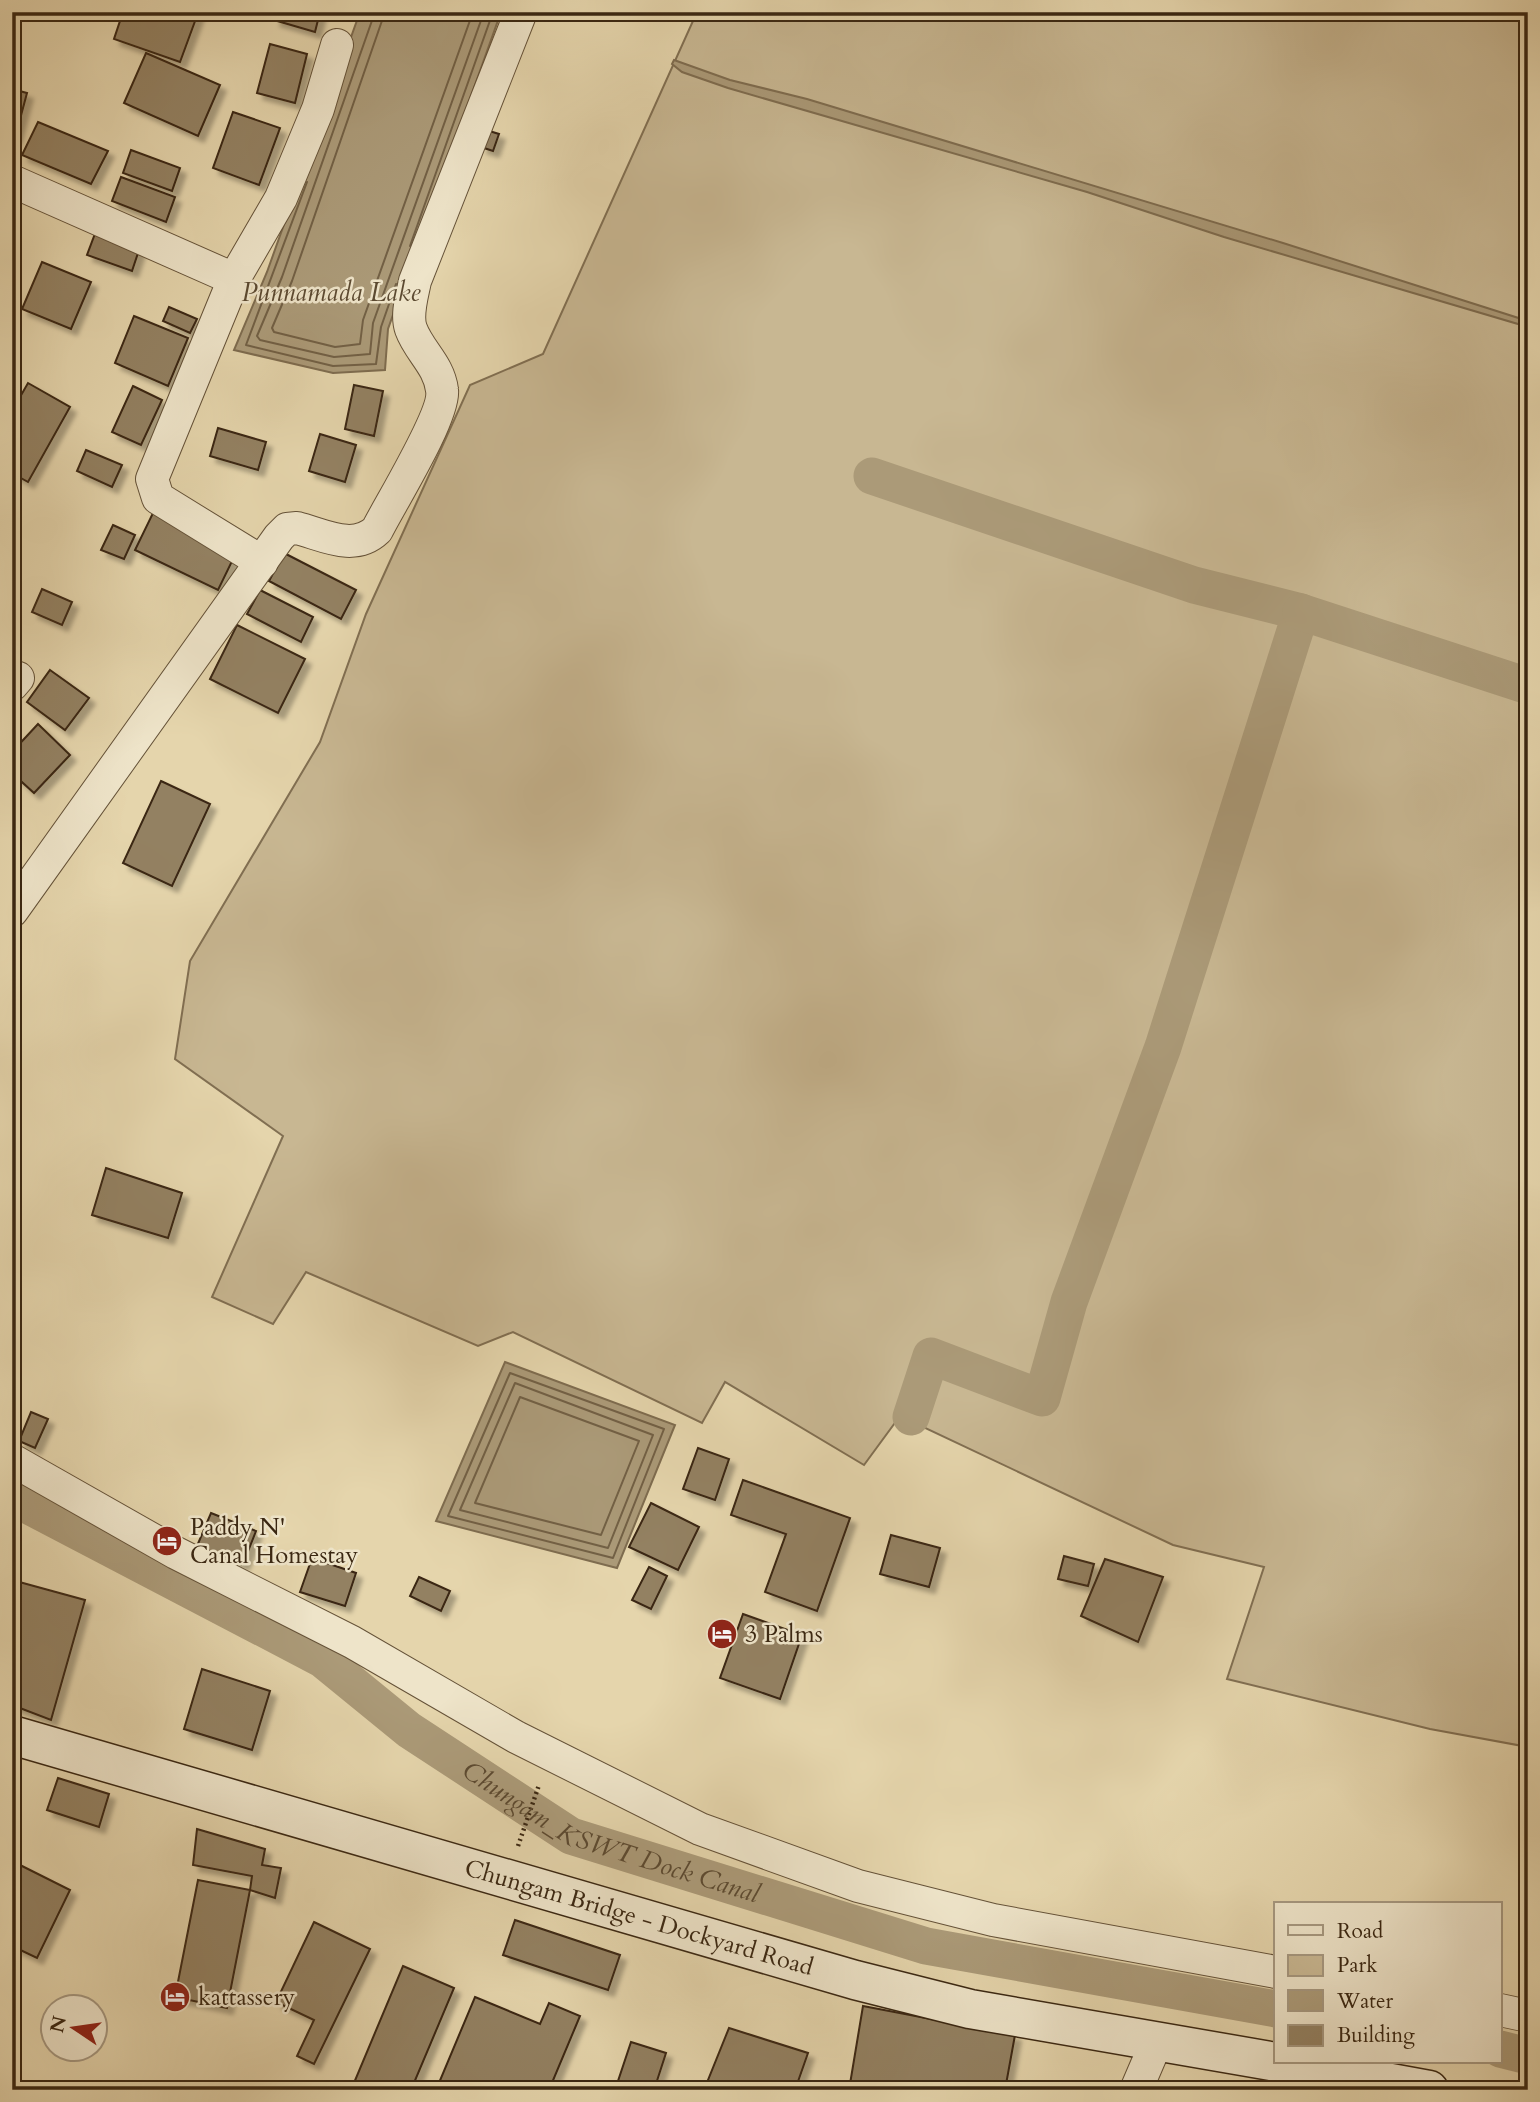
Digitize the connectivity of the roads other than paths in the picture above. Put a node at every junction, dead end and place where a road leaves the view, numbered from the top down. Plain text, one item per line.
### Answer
1 (521, 12) edge
2 (337, 45) dead end
3 (12, 181) edge
4 (234, 279) junction
5 (262, 562) junction
6 (12, 676) edge
7 (12, 685) edge
8 (12, 911) edge
9 (12, 1460) edge
10 (12, 1735) edge
11 (1274, 1972) edge
12 (1502, 2010) edge
13 (1528, 2016) edge
14 (1157, 2042) junction
15 (1274, 2062) edge
16 (1287, 2064) edge
17 (1136, 2090) edge
18 (1429, 2090) edge

1 - 5 street
2 - 4 street
3 - 4 street
4 - 5 street
5 - 8 street
6 - 7 street
9 - 11 street
10 - 14 main road, Chungam Bridge - Dockyard Road
12 - 13 street
14 - 15 main road, Chungam Bridge - Dockyard Road
14 - 17 street
16 - 18 main road, Chungam Bridge - Dockyard Road

